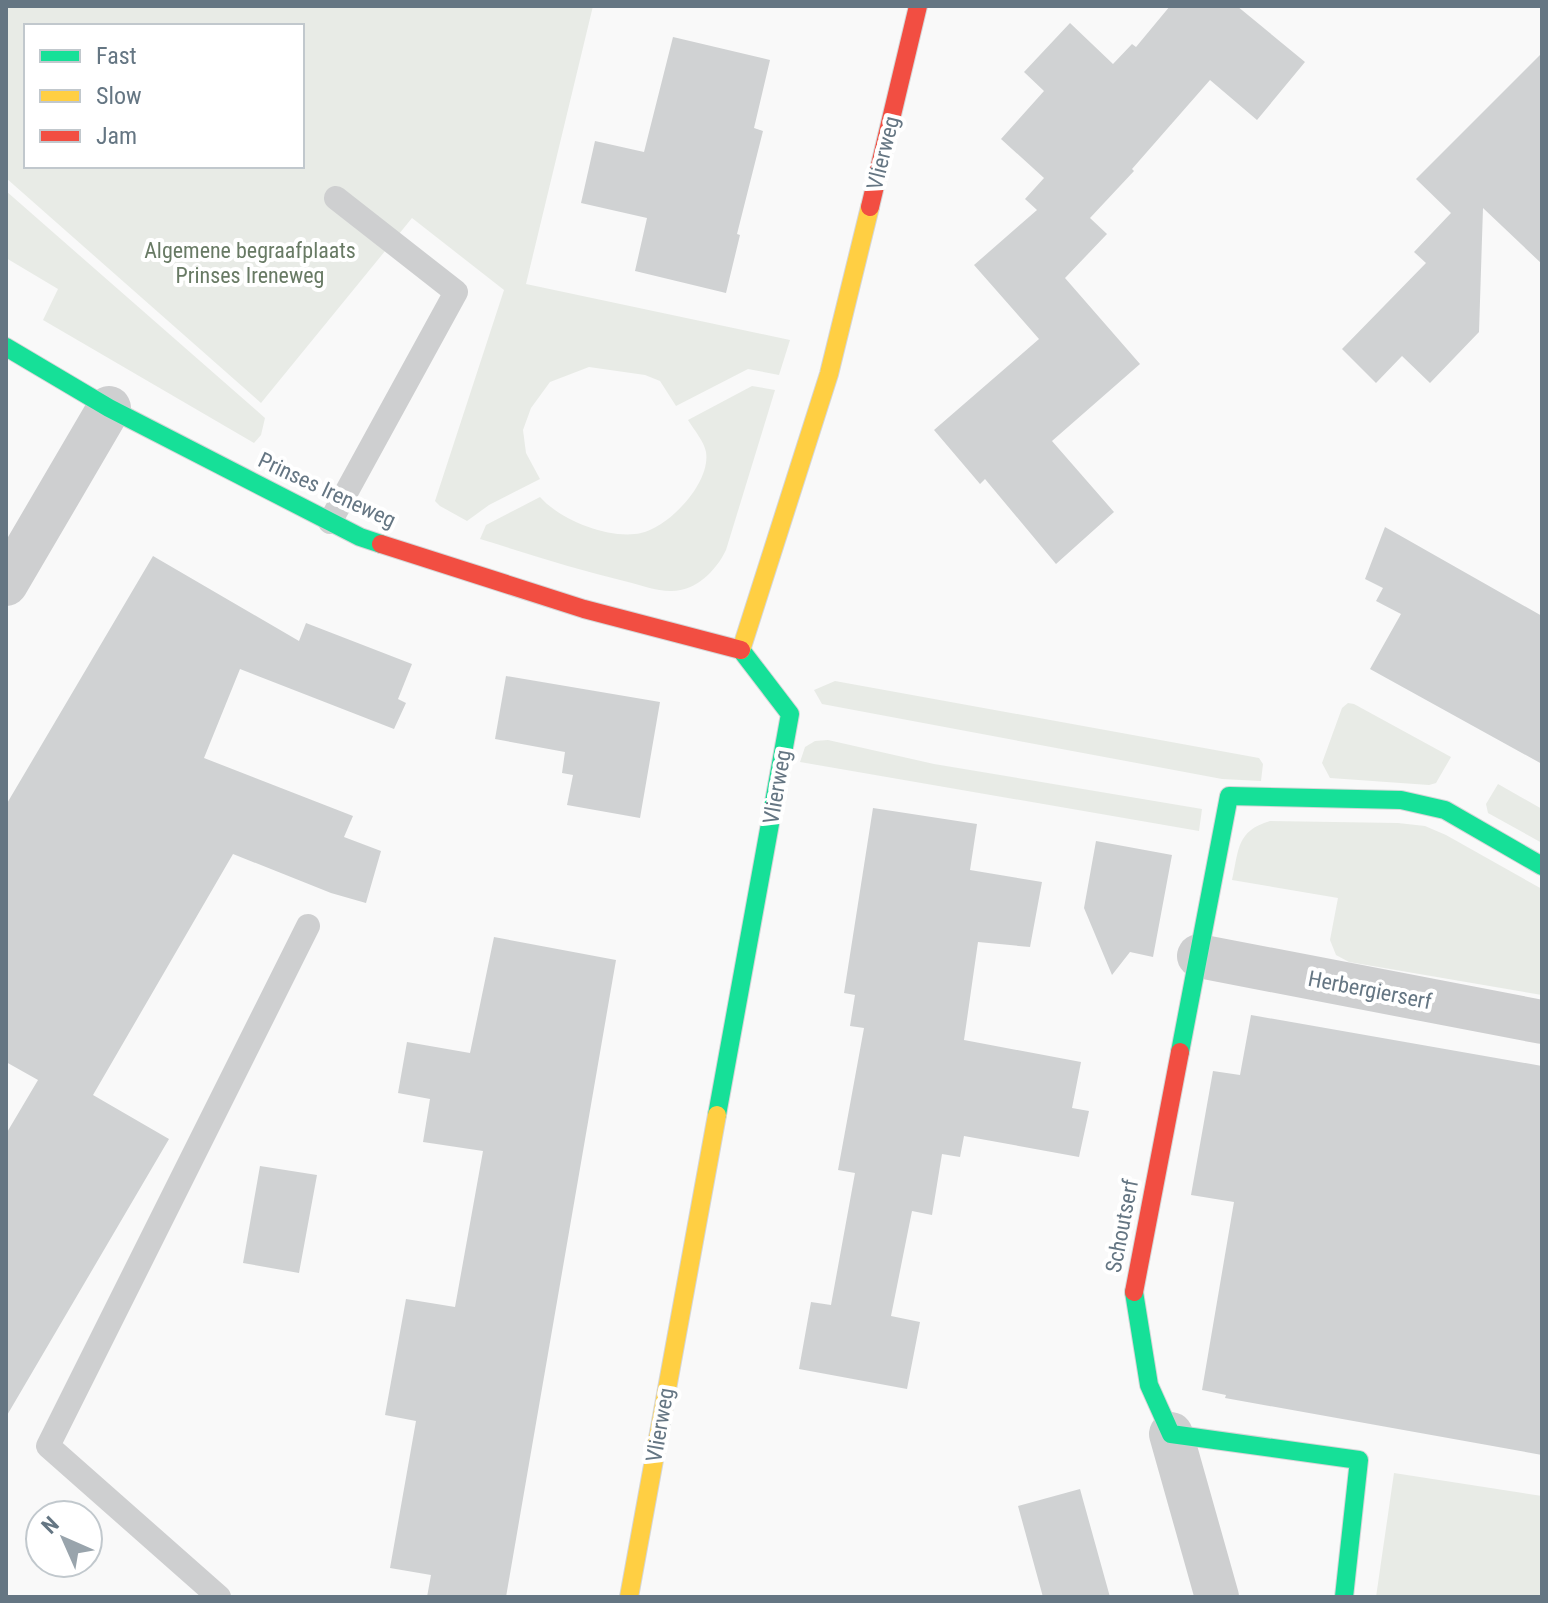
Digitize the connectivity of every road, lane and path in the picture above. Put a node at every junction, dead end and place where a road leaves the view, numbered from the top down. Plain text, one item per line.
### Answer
1 (918, 6) edge
2 (336, 198) dead end
3 (6, 347) edge
4 (109, 408) junction
5 (330, 522) junction
6 (6, 584) edge
7 (741, 650) junction
8 (1542, 866) edge
9 (308, 926) dead end
10 (1199, 956) junction
11 (1542, 1022) edge
12 (1171, 1434) junction
13 (219, 1597) edge
14 (629, 1597) edge
15 (1217, 1597) edge
16 (1344, 1597) edge

1 - 7 street, Vlierweg
2 - 5 lane
3 - 4 street, Prinses Ireneweg
4 - 5 street, Prinses Ireneweg
4 - 6 street
5 - 7 street, Prinses Ireneweg
7 - 14 street, Vlierweg
8 - 10 street, Schoutserf
9 - 13 lane
10 - 11 street, Herbergierserf
10 - 12 street, Schoutserf
12 - 15 street
12 - 16 street

